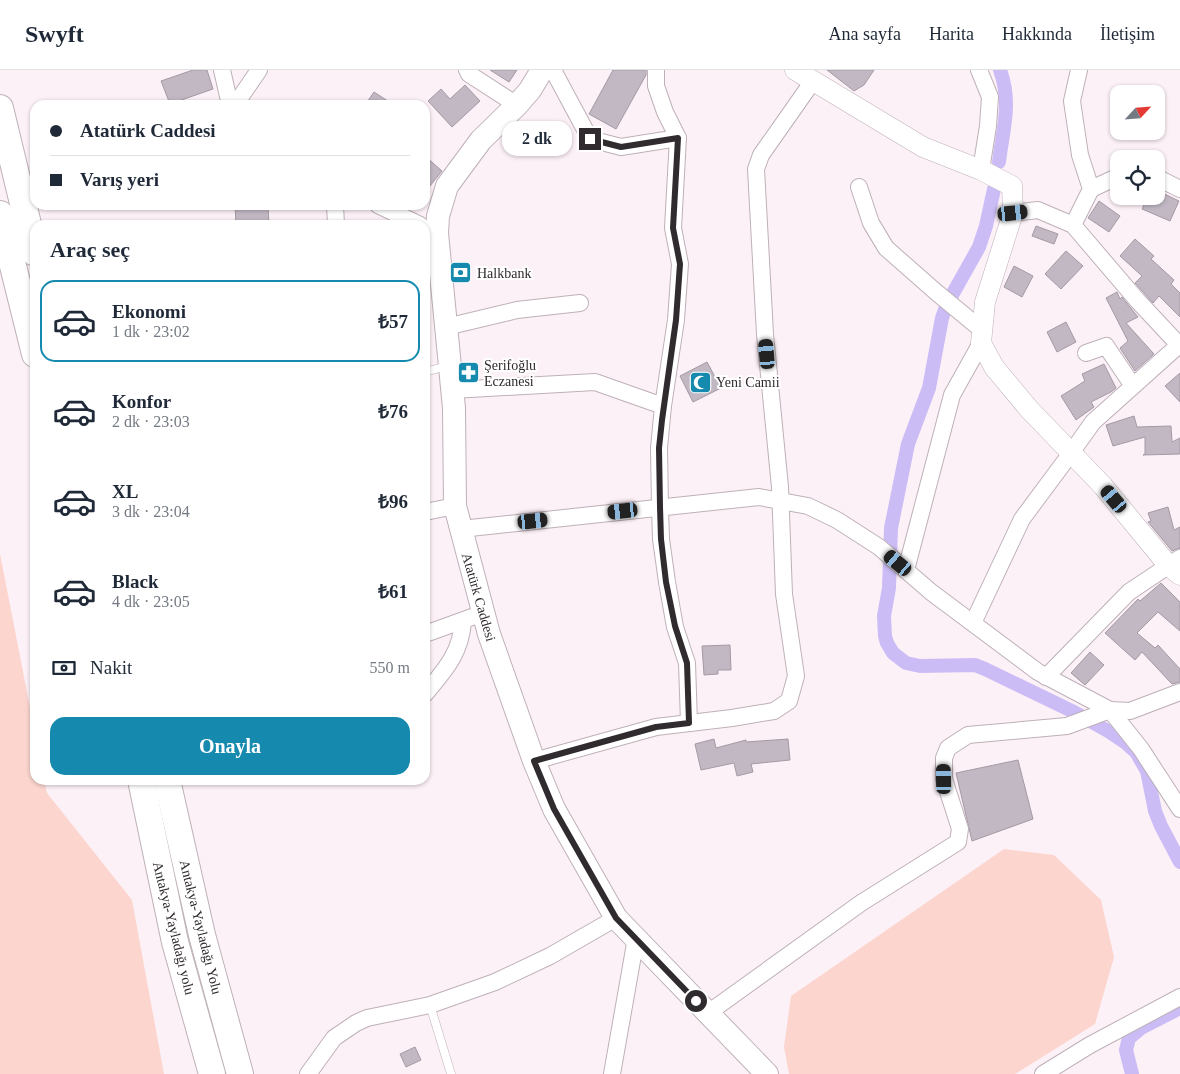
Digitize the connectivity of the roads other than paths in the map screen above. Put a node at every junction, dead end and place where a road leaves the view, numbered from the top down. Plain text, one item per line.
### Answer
1 (222, 70) edge
2 (258, 70) edge
3 (467, 70) edge
4 (542, 70) edge
5 (553, 70) edge
6 (656, 70) edge
7 (795, 70) edge
8 (979, 70) edge
9 (1079, 70) edge
10 (816, 76) edge
11 (229, 100) edge
12 (238, 100) edge
13 (517, 105) junction
14 (0, 108) edge
15 (678, 138) junction
16 (981, 170) junction
17 (1110, 180) edge
18 (1165, 182) edge
19 (859, 187) dead end
20 (1091, 189) junction
21 (1180, 189) edge
22 (389, 210) edge
23 (1013, 213) junction
24 (0, 214) edge
25 (410, 220) edge
26 (430, 225) edge
27 (1073, 225) junction
28 (30, 232) edge
29 (430, 243) edge
30 (580, 303) dead end
31 (446, 326) junction
32 (30, 334) edge
33 (982, 336) junction
34 (1180, 346) edge
35 (1086, 353) dead end
36 (450, 365) junction
37 (430, 371) edge
38 (1134, 386) junction
39 (452, 390) junction
40 (663, 406) junction
41 (1071, 453) junction
42 (780, 500) junction
43 (455, 506) junction
44 (660, 507) junction
45 (430, 511) edge
46 (461, 529) junction
47 (1176, 566) edge
48 (902, 567) junction
49 (473, 617) junction
50 (973, 623) junction
51 (430, 632) edge
52 (1046, 677) junction
53 (430, 688) edge
54 (1180, 692) edge
55 (1110, 710) junction
56 (689, 723) junction
57 (534, 761) junction
58 (141, 785) edge
59 (168, 785) edge
60 (1180, 809) edge
61 (616, 918) junction
62 (636, 938) junction
63 (175, 942) junction
64 (1180, 997) edge
65 (430, 1005) junction
66 (708, 1013) junction
67 (202, 1074) edge
68 (212, 1074) edge
69 (240, 1074) edge
70 (308, 1074) edge
71 (452, 1074) edge
72 (612, 1074) edge
73 (767, 1074) edge
74 (1043, 1074) edge

1 - 11 street
2 - 12 street
3 - 13 street
4 - 13 main road, Atatürk Caddesi
5 - 15 street
6 - 15 street
7 - 10 street
8 - 16 street
9 - 20 street
10 - 16 street
10 - 42 street
13 - 26 main road, Atatürk Caddesi
14 - 28 highway
15 - 40 street
16 - 23 street
17 - 20 street
18 - 21 street
19 - 33 street
20 - 27 street
22 - 25 street
23 - 27 street
23 - 33 street
24 - 32 highway
27 - 34 street
29 - 31 main road, Atatürk Caddesi
30 - 31 street
31 - 36 main road, Atatürk Caddesi
33 - 41 street
33 - 48 street
34 - 38 street
35 - 38 street
36 - 37 lane
36 - 39 main road, Atatürk Caddesi
38 - 41 street
39 - 40 street
39 - 43 main road, Atatürk Caddesi
40 - 44 street
41 - 47 street
41 - 50 street
42 - 44 street
42 - 48 street
42 - 56 street
43 - 45 street
43 - 46 main road, Atatürk Caddesi
44 - 46 street
44 - 56 street
46 - 49 main road, Atatürk Caddesi
47 - 52 street
48 - 50 street
49 - 51 street
49 - 53 street
49 - 57 main road, Atatürk Caddesi
50 - 52 street
52 - 55 street
54 - 55 street
55 - 60 street
55 - 66 street
56 - 57 street
57 - 61 main road, Atatürk Caddesi
58 - 63 highway, Antakya-Yayladağı yolu
59 - 69 highway, Antakya-Yayladağı Yolu
61 - 62 main road, Atatürk Caddesi
61 - 65 street
62 - 66 main road, Atatürk Caddesi
62 - 72 street
63 - 67 street
63 - 68 highway, Antakya-Yayladağı yolu
64 - 74 street
65 - 70 street
65 - 71 lane
66 - 73 main road, Atatürk Caddesi

